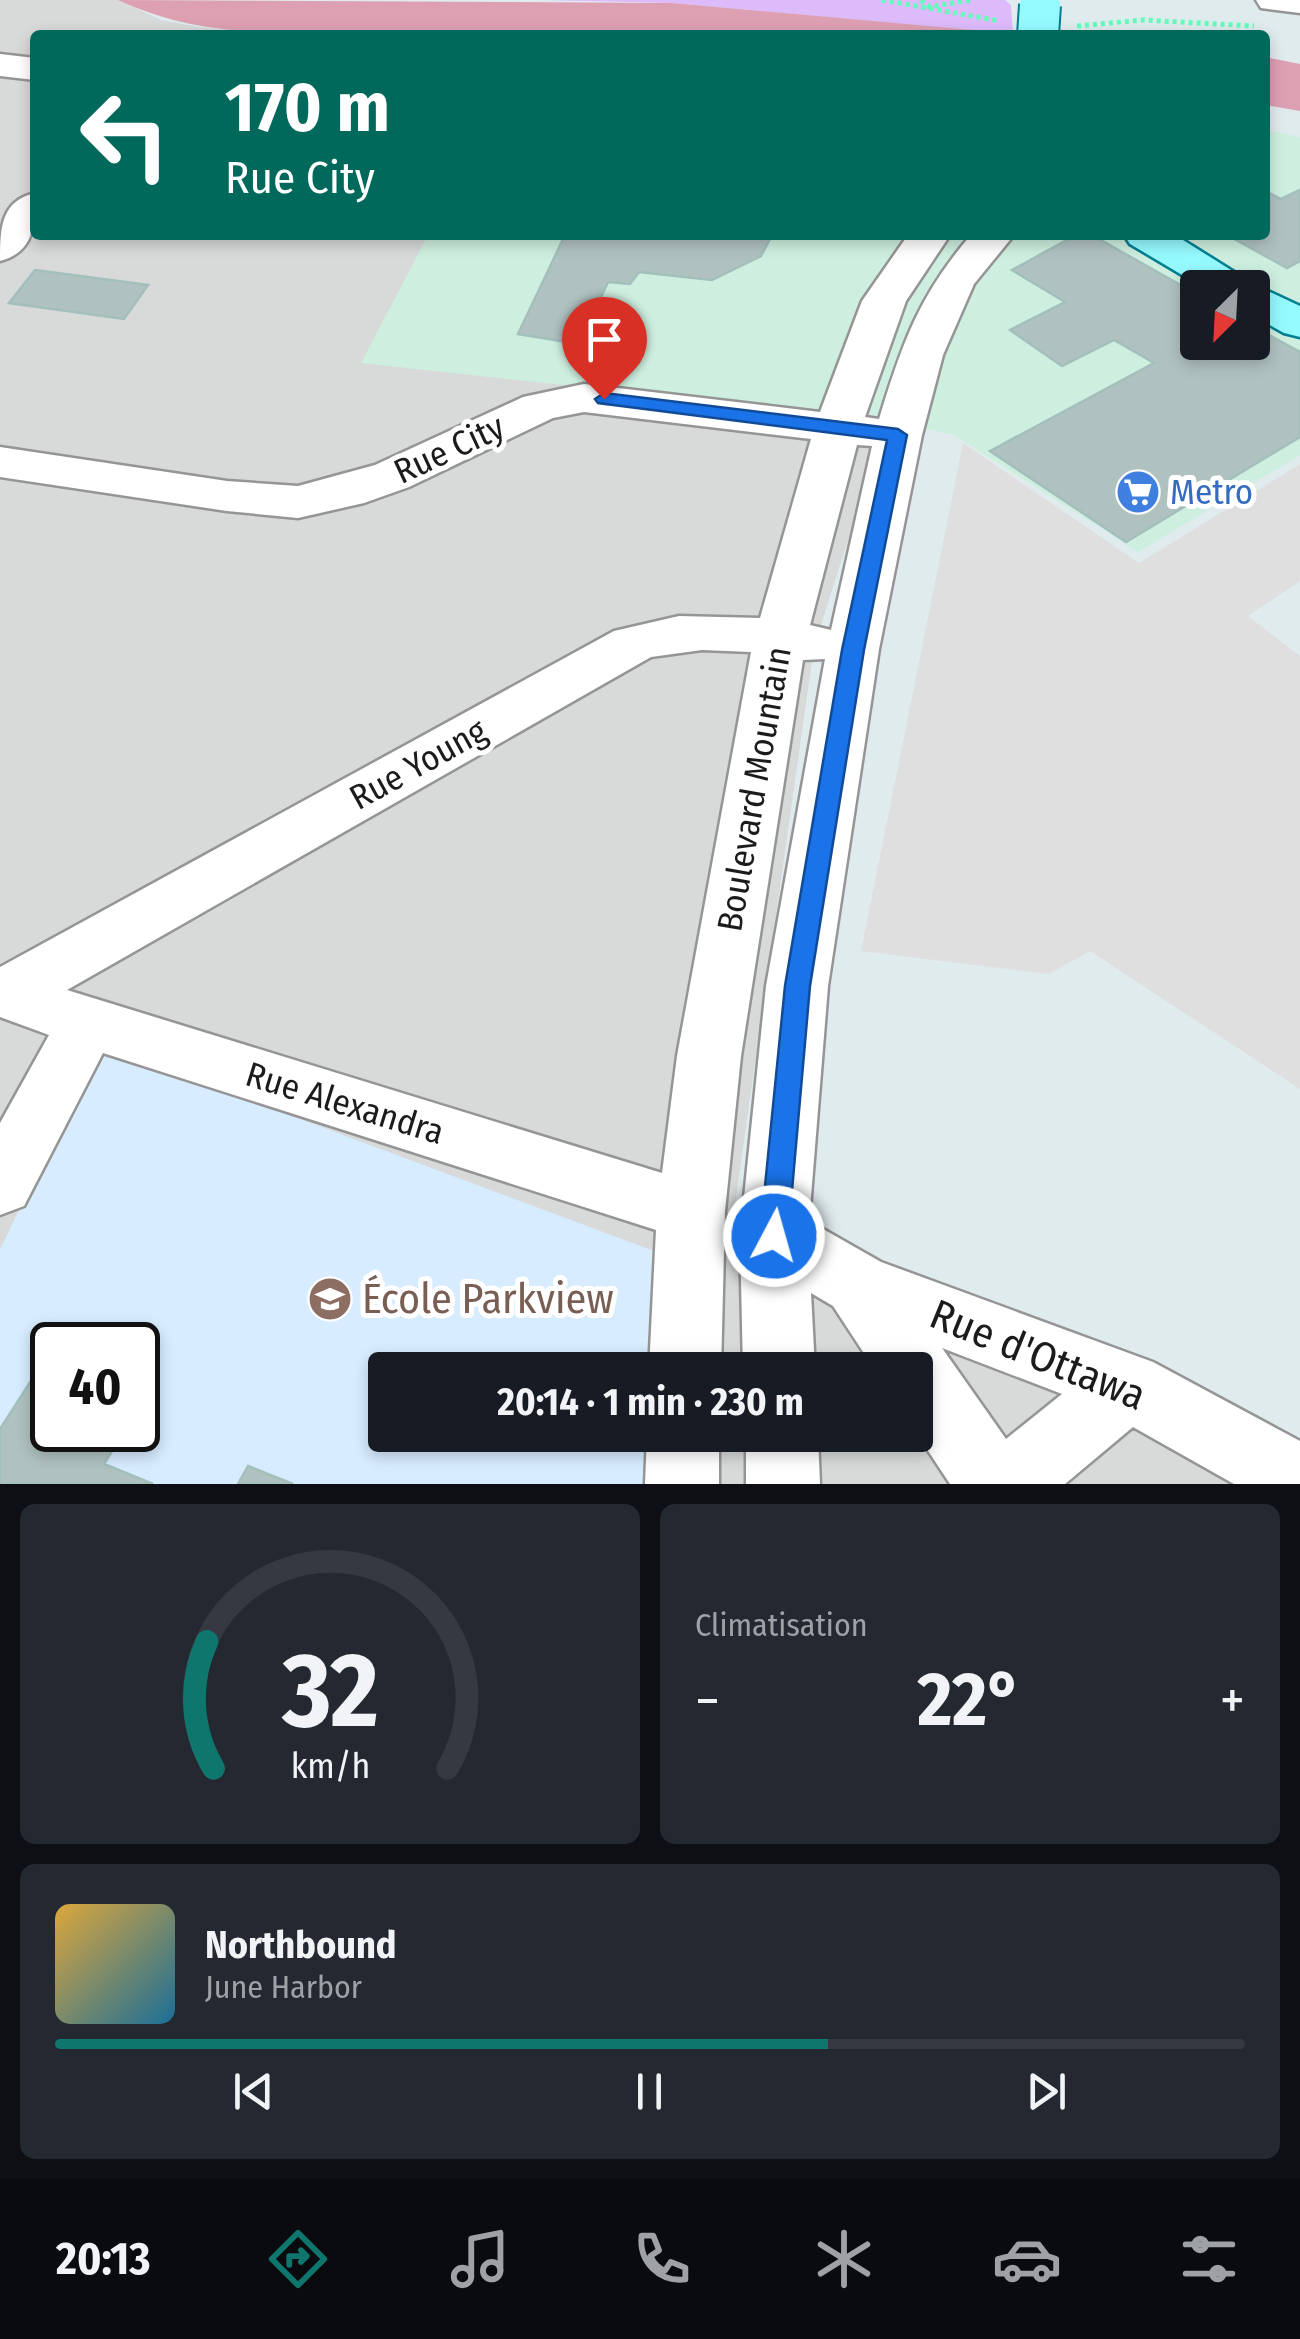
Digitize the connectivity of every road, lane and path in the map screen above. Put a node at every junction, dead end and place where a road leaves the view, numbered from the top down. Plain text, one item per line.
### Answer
1 (882, 0) edge
2 (921, 0) edge
3 (970, 0) edge
4 (1300, 2) edge
5 (1269, 13) edge
6 (1039, 18) edge
7 (0, 66) edge
8 (30, 69) edge
9 (30, 211) edge
10 (925, 240) edge
11 (989, 240) edge
12 (1154, 240) edge
13 (0, 248) edge
14 (1205, 270) edge
15 (1270, 307) edge
16 (1300, 324) edge
17 (838, 428) junction
18 (898, 435) junction
19 (0, 462) edge
20 (780, 638) junction
21 (853, 650) junction
22 (4, 993) edge
23 (87, 1023) junction
24 (0, 1186) edge
25 (691, 1212) junction
26 (774, 1236) junction
27 (858, 1284) junction
28 (686, 1352) edge
29 (778, 1352) edge
30 (1128, 1386) junction
31 (683, 1452) edge
32 (783, 1452) edge
33 (1300, 1481) edge
34 (682, 1484) edge
35 (784, 1484) edge
36 (992, 1484) edge
37 (1008, 1484) edge

1 - 6 path
2 - 3 path
4 - 5 street
5 - 6 path
7 - 8 street
9 - 13 street
10 - 17 street, Boulevard Mountain
11 - 18 street, Boulevard Mountain
12 - 14 main road
15 - 16 main road
17 - 18 street, Rue City
17 - 19 street, Rue City
17 - 20 street, Boulevard Mountain
18 - 21 street, Boulevard Mountain
20 - 21 street, Rue Young
20 - 22 street, Rue Young
20 - 25 street, Boulevard Mountain
21 - 26 street, Boulevard Mountain
22 - 23 street, Rue Alexandra
23 - 24 street
23 - 25 street, Rue Alexandra
25 - 28 street, Boulevard Mountain
26 - 27 street, Rue d'Ottawa
26 - 29 street, Boulevard Mountain
27 - 30 street, Rue d'Ottawa
27 - 36 street
30 - 33 street, Rue d'Ottawa
30 - 37 street
31 - 34 street
32 - 35 street

